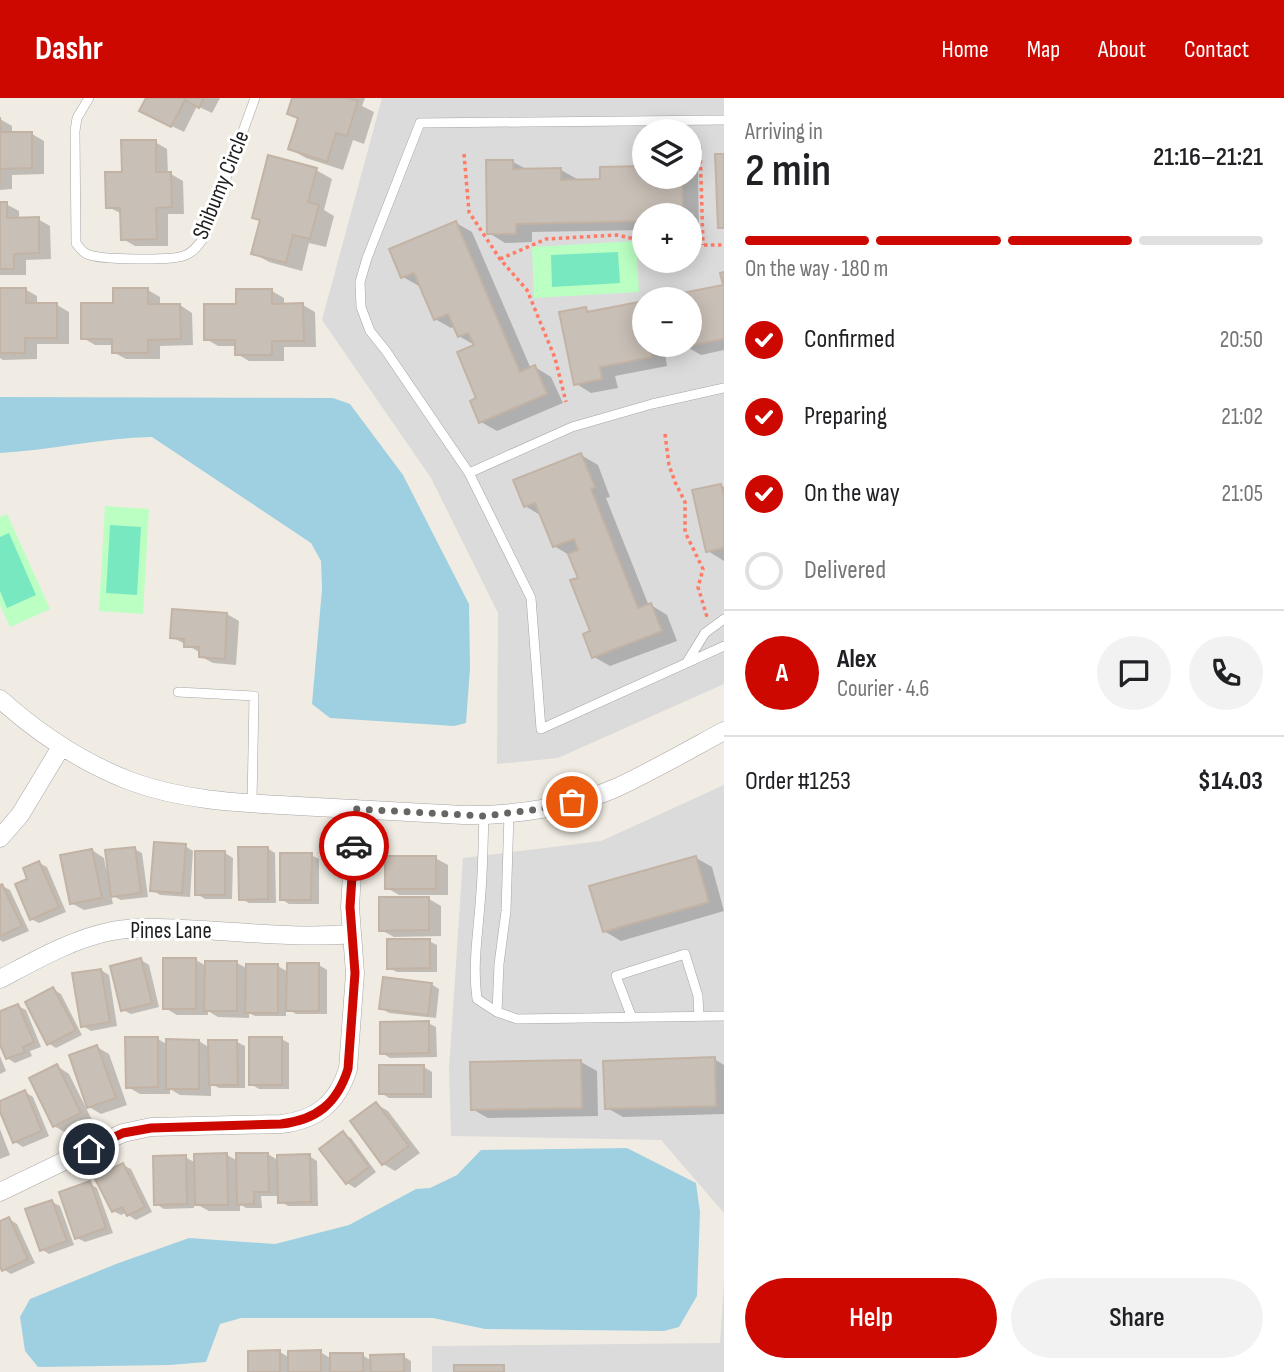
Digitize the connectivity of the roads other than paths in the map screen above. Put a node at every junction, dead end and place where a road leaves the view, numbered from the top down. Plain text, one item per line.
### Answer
1 (89, 98) edge
2 (255, 98) edge
3 (724, 120) edge
4 (724, 388) edge
5 (469, 474) junction
6 (724, 620) edge
7 (724, 646) edge
8 (686, 663) junction
9 (178, 692) dead end
10 (0, 699) edge
11 (724, 731) edge
12 (61, 747) junction
13 (252, 803) junction
14 (356, 809) junction
15 (509, 813) junction
16 (484, 816) junction
17 (0, 838) edge
18 (352, 934) junction
19 (0, 979) edge
20 (497, 1012) junction
21 (724, 1016) edge
22 (699, 1017) junction
23 (632, 1018) junction
24 (0, 1192) edge

1 - 2 lane, Shibumy Circle
3 - 5 lane
4 - 5 lane
5 - 8 lane
6 - 8 lane
7 - 8 lane
9 - 13 lane
10 - 12 street
11 - 15 street
12 - 13 street
12 - 17 street
13 - 14 street
14 - 16 street
14 - 18 street
15 - 16 street
15 - 20 lane
16 - 20 lane
18 - 19 street, Pines Lane
18 - 24 street
20 - 23 lane
21 - 22 lane
22 - 23 lane
22 - 23 lane

